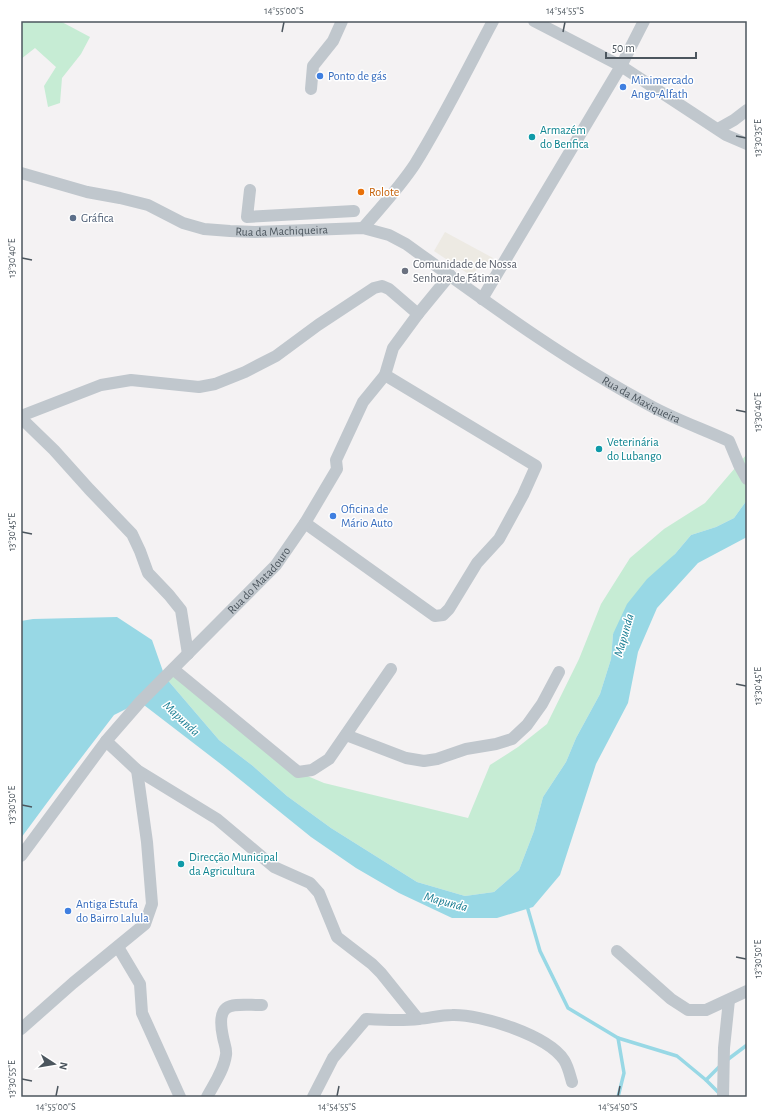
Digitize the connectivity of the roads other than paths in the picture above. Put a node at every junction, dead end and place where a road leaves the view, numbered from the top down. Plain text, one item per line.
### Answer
1 (342, 21) edge
2 (493, 21) edge
3 (534, 21) edge
4 (644, 21) edge
5 (621, 66) junction
6 (311, 89) dead end
7 (747, 110) edge
8 (718, 129) junction
9 (747, 144) edge
10 (21, 173) edge
11 (250, 190) dead end
12 (354, 211) dead end
13 (363, 228) junction
14 (450, 275) junction
15 (482, 299) junction
16 (418, 314) junction
17 (522, 328) joint
18 (385, 375) junction
19 (21, 417) edge
20 (747, 479) edge
21 (305, 523) junction
22 (188, 654) junction
23 (391, 669) dead end
24 (559, 672) dead end
25 (169, 673) junction
26 (346, 735) junction
27 (106, 741) junction
28 (137, 770) junction
29 (21, 856) edge
30 (118, 947) junction
31 (617, 951) dead end
32 (747, 992) edge
33 (729, 1000) junction
34 (262, 1005) dead end
35 (418, 1019) junction
36 (21, 1029) edge
37 (572, 1082) dead end
38 (180, 1097) edge
39 (208, 1097) edge
40 (313, 1097) edge
41 (723, 1097) edge

1 - 6 street
2 - 13 street
3 - 5 street
4 - 5 street
5 - 8 street
5 - 15 street
7 - 8 street
8 - 9 street
10 - 13 street, Rua da Machiqueira
11 - 12 street
13 - 14 street, Rua da Machiqueira
14 - 15 street, Rua da Machiqueira
14 - 16 street, Rua do Matadouro
15 - 17 street, Rua da Machiqueira
16 - 18 street, Rua do Matadouro
16 - 19 street
17 - 20 street, Rua da Maxiqueira
18 - 21 street, Rua do Matadouro
18 - 21 street
19 - 22 street
21 - 22 street, Rua do Matadouro
22 - 25 street, Rua do Matadouro
23 - 26 street
24 - 26 street
25 - 26 street
25 - 27 street, Rua do Matadouro
27 - 28 street
27 - 29 street, Rua do Matadouro
28 - 30 street
28 - 35 street
30 - 36 street
30 - 38 street
31 - 33 street
32 - 33 street
33 - 41 street
34 - 39 street
35 - 37 street
35 - 40 street

